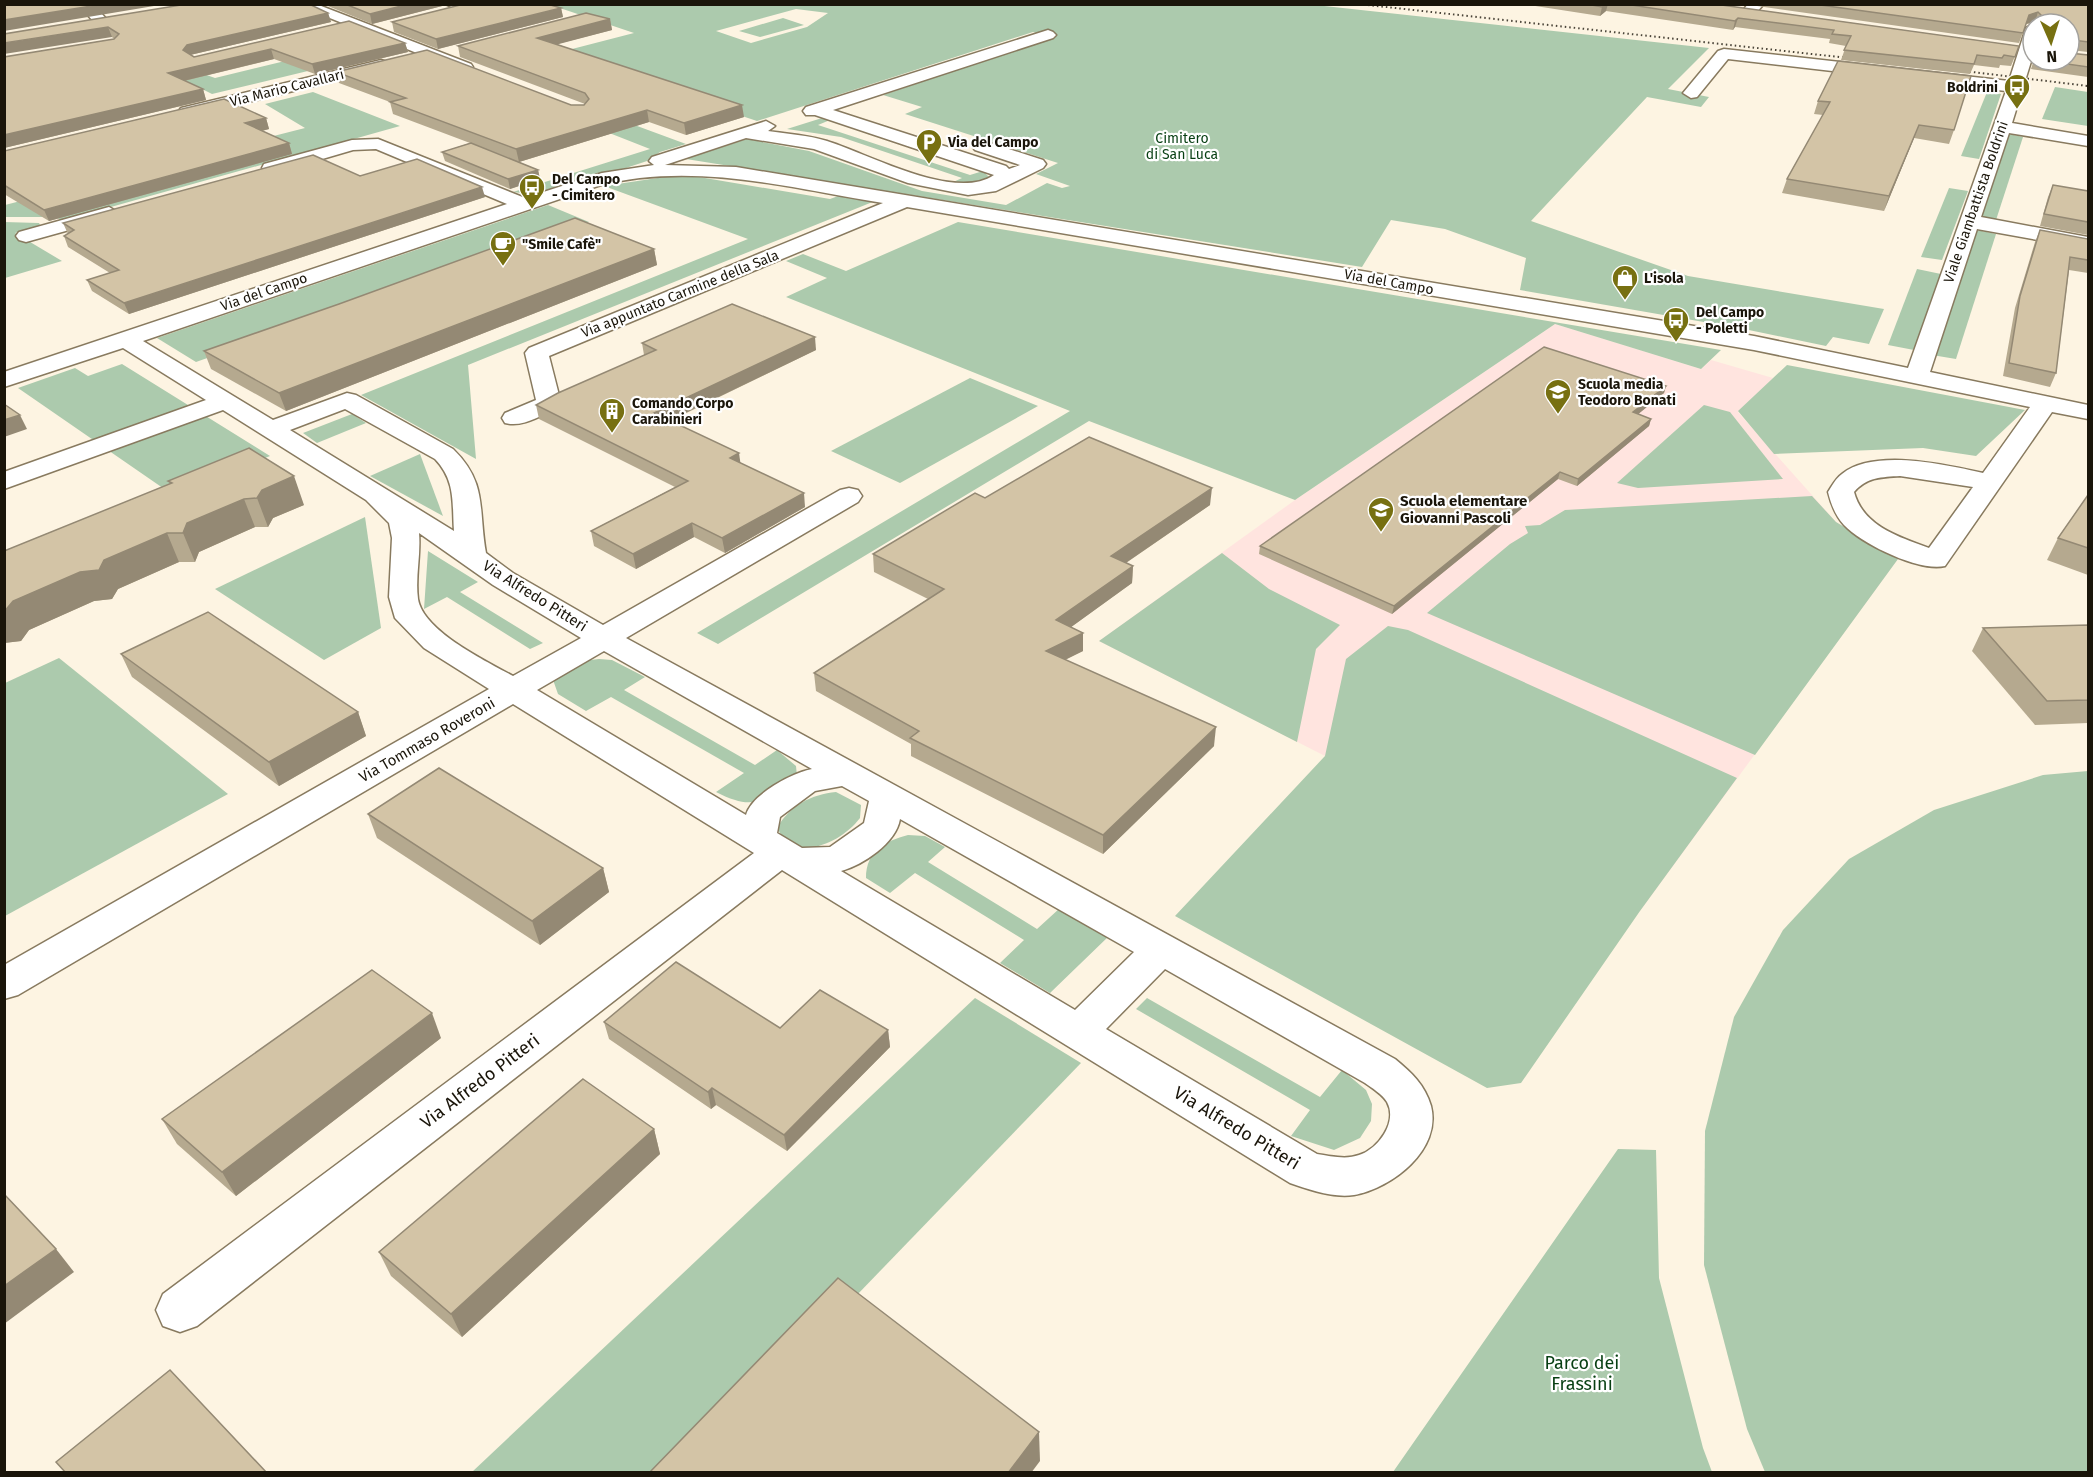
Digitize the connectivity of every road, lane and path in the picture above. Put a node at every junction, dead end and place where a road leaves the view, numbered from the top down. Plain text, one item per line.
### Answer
1 (84, 4) edge
2 (302, 4) edge
3 (1747, 10) edge
4 (1771, 16) edge
5 (119, 20) edge
6 (102, 22) junction
7 (402, 23) edge
8 (352, 24) junction
9 (81, 26) edge
10 (330, 29) edge
11 (370, 31) junction
12 (1048, 35) dead end
13 (2007, 48) edge
14 (460, 50) edge
15 (2021, 50) edge
16 (433, 55) junction
17 (2021, 72) edge
18 (481, 73) edge
19 (2016, 87) junction
20 (1691, 93) dead end
21 (841, 102) junction
22 (816, 110) junction
23 (165, 117) edge
24 (2002, 127) junction
25 (745, 133) junction
26 (2088, 141) edge
27 (252, 173) edge
28 (610, 176) junction
29 (1003, 179) junction
30 (906, 201) junction
31 (524, 204) junction
32 (127, 208) edge
33 (1969, 221) junction
34 (26, 236) dead end
35 (2088, 243) edge
36 (125, 339) junction
37 (1917, 375) junction
38 (4, 380) edge
39 (225, 401) junction
40 (2046, 403) junction
41 (2088, 412) edge
42 (514, 418) dead end
43 (271, 429) junction
44 (4, 481) edge
45 (1990, 483) junction
46 (374, 494) junction
47 (849, 496) dead end
48 (473, 557) junction
49 (603, 638) junction
50 (513, 690) junction
51 (848, 774) junction
52 (887, 796) junction
53 (778, 850) junction
54 (1162, 948) junction
55 (4, 984) edge
56 (1078, 1032) junction
57 (180, 1310) dead end

1 - 6 street
2 - 8 street
3 - 4 street
5 - 6 street
6 - 9 street
7 - 11 street
8 - 10 street
8 - 11 street
11 - 16 street
12 - 21 street, Via del Campo
13 - 15 street
14 - 16 street, Via Mario Cavallari
16 - 18 street
16 - 23 street, Via Mario Cavallari
17 - 19 street, Viale Giambattista Boldrini
19 - 20 street
19 - 24 street, Viale Giambattista Boldrini
21 - 22 street, Via del Campo
21 - 29 street, Via del Campo
22 - 25 street, Via del Campo
22 - 29 street
24 - 26 street
24 - 33 street, Viale Giambattista Boldrini
25 - 28 street, Via del Campo
25 - 29 street, Via del Campo
27 - 31 street
28 - 30 street, Via del Campo
28 - 31 street, Via del Campo
30 - 37 street, Via del Campo
30 - 42 street, Via appuntato Carmine della Sala
31 - 36 street, Via del Campo
32 - 34 street
33 - 35 street
33 - 37 street, Viale Giambattista Boldrini
36 - 38 street, Via del Campo
36 - 39 street, Via Alfredo Pitteri
37 - 40 street, Via del Campo
39 - 43 street, Via Alfredo Pitteri
39 - 44 street
40 - 41 street, Via del Campo
40 - 45 street
43 - 46 street, Via Alfredo Pitteri
43 - 48 street, Via Alfredo Pitteri
45 - 45 street
46 - 48 street, Via Alfredo Pitteri
46 - 50 street, Via Alfredo Pitteri
47 - 49 street, Via Tommaso Roveroni
48 - 49 street, Via Alfredo Pitteri
49 - 50 street, Via Tommaso Roveroni
49 - 51 street, Via Alfredo Pitteri
50 - 53 street, Via Alfredo Pitteri
50 - 55 street, Via Tommaso Roveroni
51 - 52 street, Via Alfredo Pitteri
51 - 53 street
52 - 53 street
52 - 54 street, Via Alfredo Pitteri
53 - 56 street, Via Alfredo Pitteri
53 - 57 street, Via Alfredo Pitteri
54 - 56 street
54 - 56 street, Via Alfredo Pitteri

